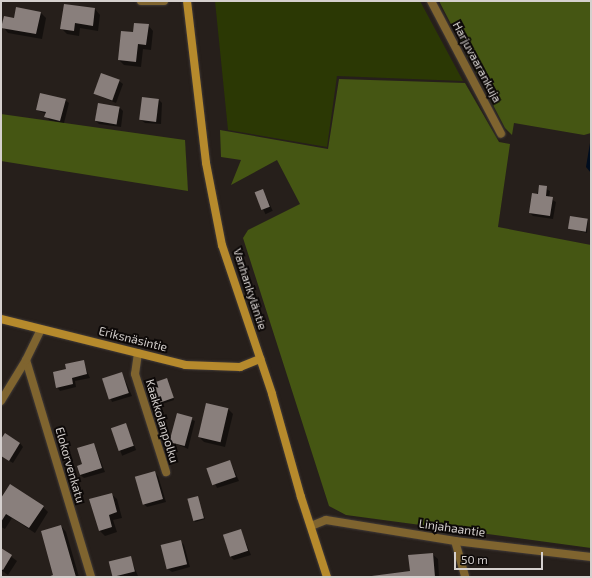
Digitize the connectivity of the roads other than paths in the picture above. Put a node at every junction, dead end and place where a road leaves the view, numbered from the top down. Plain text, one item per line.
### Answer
1 (141, 1) edge
2 (164, 1) edge
3 (187, 1) edge
4 (431, 1) edge
5 (501, 134) dead end
6 (1, 318) edge
7 (41, 328) junction
8 (138, 353) junction
9 (260, 359) junction
10 (26, 360) junction
11 (1, 401) edge
12 (166, 472) dead end
13 (311, 526) junction
14 (455, 541) junction
15 (591, 557) edge
16 (91, 577) edge
17 (327, 577) edge
18 (465, 577) edge

1 - 2 street
3 - 9 street, Vanhankyläntie
4 - 5 street, Harjuvaarankuja
6 - 7 street, Eriksnäsintie
7 - 8 street, Eriksnäsintie
7 - 10 street
8 - 9 street, Eriksnäsintie
8 - 12 street, Kaakkolanpolku
9 - 13 street, Vanhankyläntie
10 - 11 street
10 - 16 street, Elokorvenkatu
13 - 14 street, Linjahaantie
13 - 17 street, Vanhankyläntie
14 - 15 street, Linjahaantie
14 - 18 street

